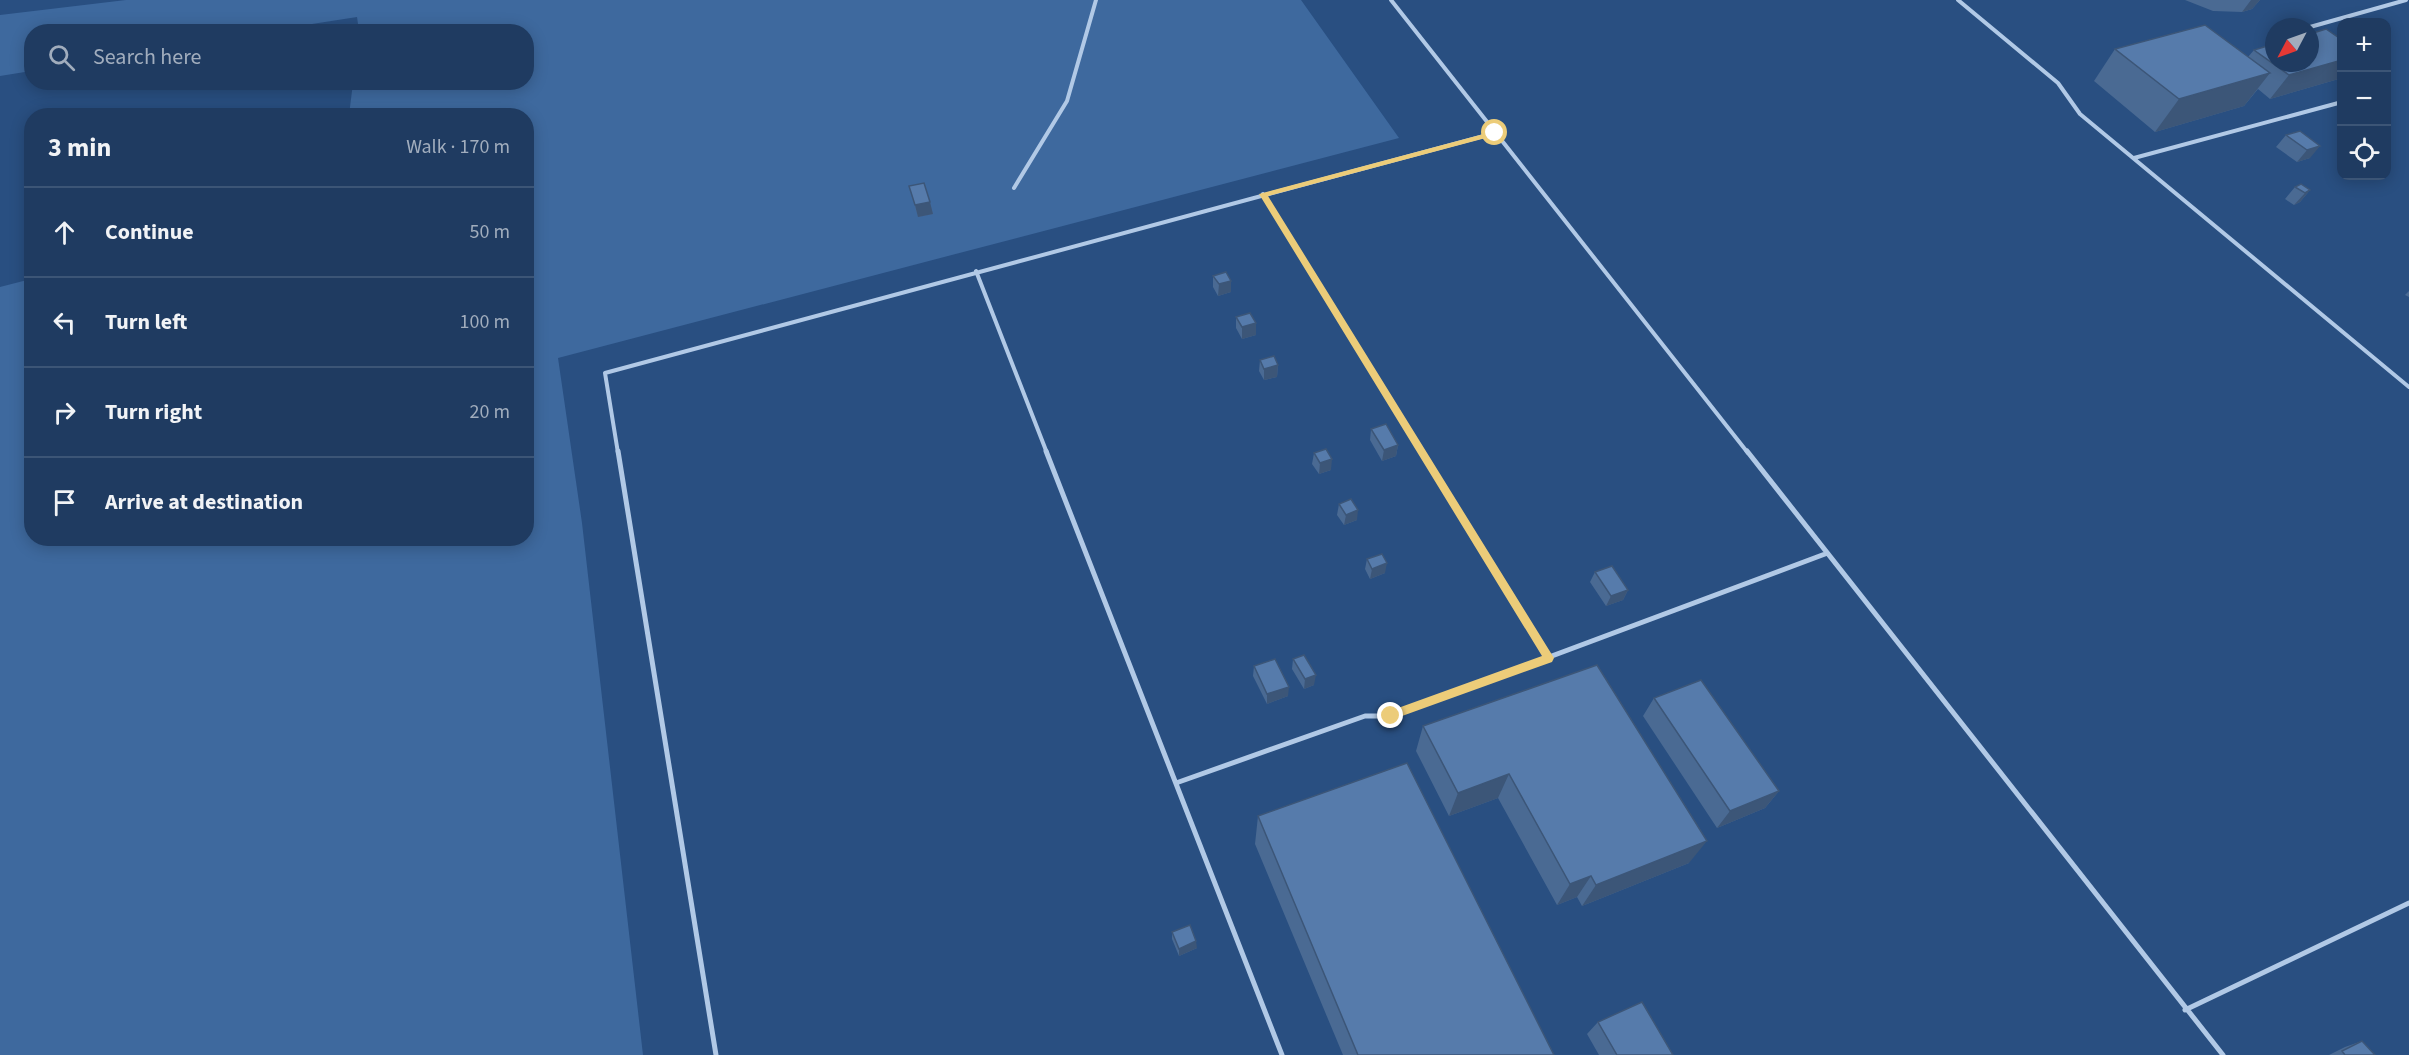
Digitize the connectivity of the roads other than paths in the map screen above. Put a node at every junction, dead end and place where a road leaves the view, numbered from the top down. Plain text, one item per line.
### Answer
1 (1096, 0) edge
2 (1391, 0) edge
3 (1958, 0) edge
4 (2406, 0) edge
5 (2319, 24) edge
6 (2337, 103) edge
7 (1495, 133) junction
8 (2134, 158) junction
9 (1014, 188) dead end
10 (1263, 194) junction
11 (976, 271) junction
12 (2409, 387) edge
13 (1826, 554) junction
14 (1549, 658) junction
15 (1176, 783) junction
16 (2409, 903) edge
17 (2186, 1010) junction
18 (716, 1055) edge
19 (1282, 1055) edge
20 (2223, 1055) edge

1 - 9 lane
2 - 7 lane
3 - 8 lane
4 - 5 lane
6 - 8 lane
7 - 10 lane
7 - 13 lane
8 - 12 lane
10 - 11 lane
10 - 14 lane
11 - 15 lane
11 - 18 lane
13 - 14 lane
13 - 17 lane
14 - 15 lane
15 - 19 lane
16 - 17 lane
17 - 20 lane

